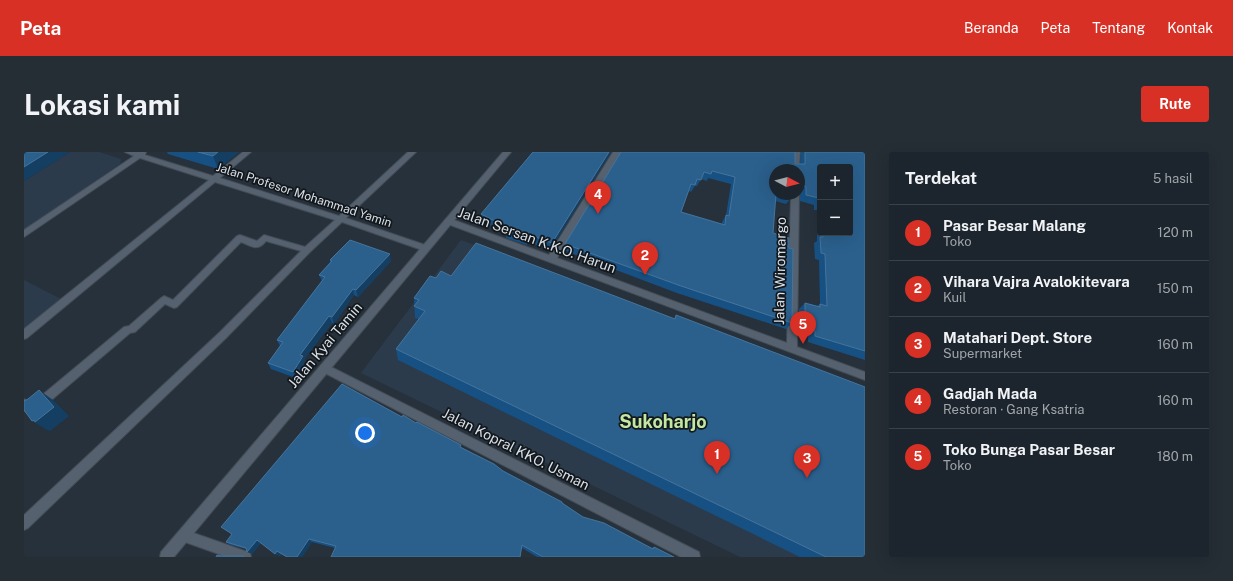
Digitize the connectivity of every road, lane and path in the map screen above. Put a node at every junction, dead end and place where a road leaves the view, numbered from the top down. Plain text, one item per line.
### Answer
1 (129, 152) edge
2 (247, 152) edge
3 (412, 152) edge
4 (507, 152) edge
5 (617, 152) edge
6 (796, 152) edge
7 (142, 154) edge
8 (795, 164) edge
9 (215, 179) junction
10 (795, 200) edge
11 (341, 219) junction
12 (448, 221) junction
13 (24, 234) edge
14 (425, 248) junction
15 (307, 250) junction
16 (551, 260) junction
17 (24, 335) edge
18 (792, 349) junction
19 (325, 368) junction
20 (865, 376) edge
21 (24, 404) edge
22 (24, 524) edge
23 (185, 536) junction
24 (166, 557) edge
25 (245, 557) edge
26 (694, 557) edge

1 - 7 street, Jalan Profesor Mohammad Yamin
2 - 9 street
3 - 11 street
4 - 12 street, Jalan Kyai Tamin
5 - 16 street
6 - 8 street
7 - 9 street, Jalan Profesor Mohammad Yamin
7 - 13 street
9 - 11 street, Jalan Profesor Mohammad Yamin
9 - 17 street
10 - 18 street, Jalan Wiromargo
11 - 14 street, Jalan Profesor Mohammad Yamin
11 - 15 street
12 - 14 street, Jalan Kyai Tamin
12 - 16 street, Jalan Sersan K.K.O. Harun
14 - 19 street, Jalan Kyai Tamin
15 - 21 street
15 - 22 street
16 - 18 street, Jalan Sersan K.K.O. Harun
18 - 20 street, Jalan Sersan K.K.O. Harun
19 - 23 street, Jalan Kyai Tamin
19 - 26 street, Jalan Kopral KKO. Usman
23 - 24 street, Jalan Kyai Tamin
23 - 25 street

